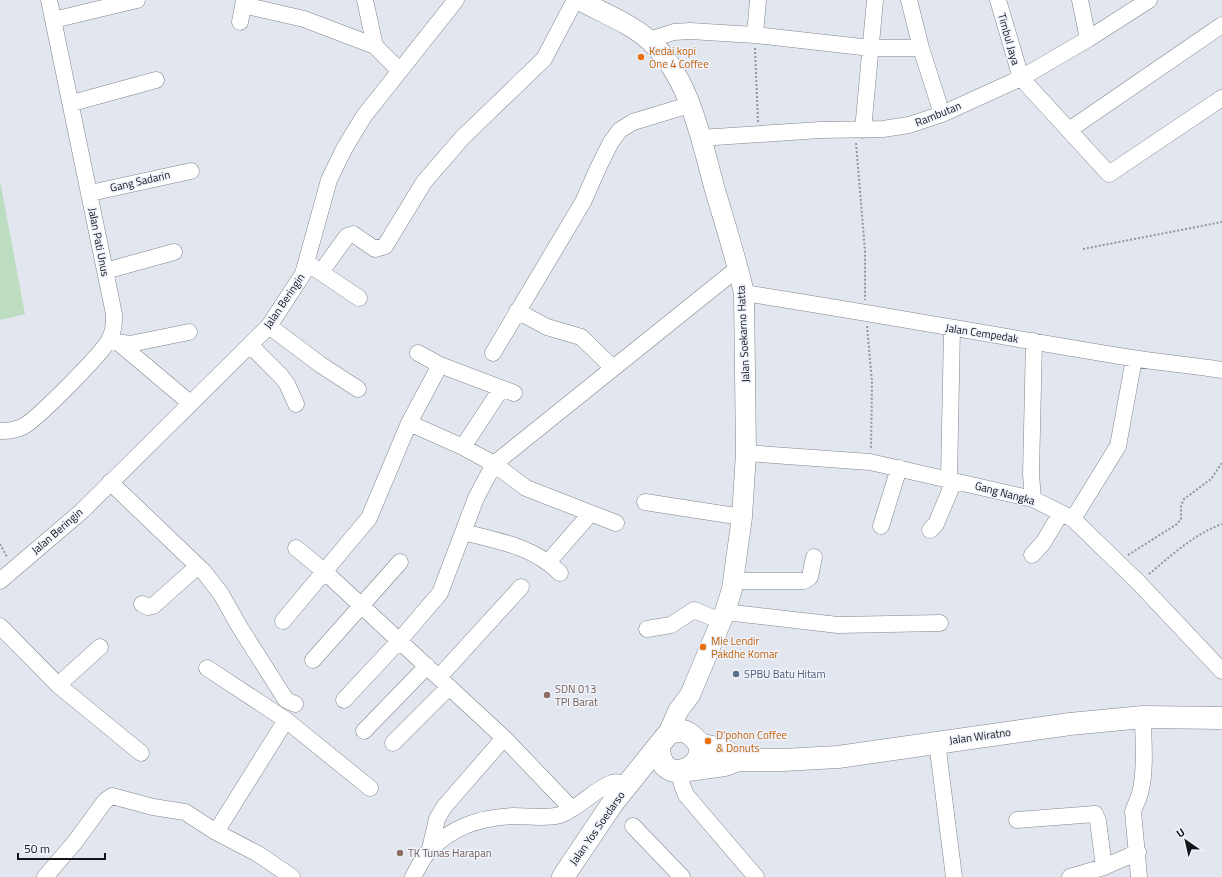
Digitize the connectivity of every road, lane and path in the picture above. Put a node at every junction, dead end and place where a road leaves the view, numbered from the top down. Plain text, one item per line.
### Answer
1 (49, 0) edge
2 (138, 0) edge
3 (365, 0) edge
4 (456, 0) edge
5 (575, 0) edge
6 (579, 0) edge
7 (758, 0) edge
8 (875, 0) edge
9 (909, 0) edge
10 (998, 0) edge
11 (1080, 0) edge
12 (1149, 0) edge
13 (244, 3) edge
14 (601, 5) edge
15 (53, 20) junction
16 (240, 22) dead end
17 (1222, 25) edge
18 (755, 35) junction
19 (1088, 39) junction
20 (649, 40) junction
21 (375, 46) junction
22 (871, 48) junction
23 (921, 48) junction
24 (400, 71) junction
25 (1021, 78) junction
26 (156, 80) dead end
27 (1222, 98) edge
28 (72, 103) junction
29 (689, 104) junction
30 (942, 114) junction
31 (859, 130) junction
32 (1069, 130) junction
33 (758, 133) junction
34 (700, 138) junction
35 (191, 171) dead end
36 (90, 193) junction
37 (1222, 222) edge
38 (1083, 249) dead end
39 (174, 252) dead end
40 (306, 263) junction
41 (738, 268) junction
42 (105, 271) junction
43 (321, 272) junction
44 (744, 293) junction
45 (359, 298) dead end
46 (518, 311) junction
47 (865, 312) junction
48 (269, 326) junction
49 (952, 329) junction
50 (189, 332) dead end
51 (1034, 341) junction
52 (115, 342) junction
53 (250, 345) junction
54 (418, 353) dead end
55 (493, 353) dead end
56 (1134, 359) junction
57 (440, 365) junction
58 (613, 368) junction
59 (1222, 370) edge
60 (358, 389) dead end
61 (190, 403) junction
62 (296, 404) dead end
63 (409, 423) junction
64 (0, 431) edge
65 (463, 447) junction
66 (746, 453) junction
67 (870, 462) junction
68 (1222, 463) edge
69 (494, 464) junction
70 (899, 468) junction
71 (951, 480) junction
72 (110, 482) junction
73 (1033, 499) junction
74 (645, 502) dead end
75 (590, 513) junction
76 (1067, 516) junction
77 (742, 517) junction
78 (616, 523) dead end
79 (1222, 524) edge
80 (881, 526) dead end
81 (930, 530) dead end
82 (463, 532) junction
83 (296, 548) dead end
84 (1032, 555) dead end
85 (814, 557) dead end
86 (548, 561) junction
87 (400, 562) dead end
88 (1117, 562) junction
89 (198, 566) junction
90 (325, 572) junction
91 (560, 572) dead end
92 (0, 581) edge
93 (734, 581) junction
94 (1138, 582) junction
95 (521, 588) dead end
96 (142, 604) dead end
97 (360, 605) junction
98 (723, 616) junction
99 (283, 621) dead end
100 (940, 623) dead end
101 (0, 626) edge
102 (647, 629) dead end
103 (399, 641) junction
104 (100, 647) dead end
105 (313, 660) dead end
106 (427, 666) junction
107 (207, 668) dead end
108 (1222, 671) edge
109 (444, 682) junction
110 (58, 685) junction
111 (344, 700) dead end
112 (295, 704) dead end
113 (1143, 717) junction
114 (1222, 718) edge
115 (286, 720) junction
116 (364, 731) dead end
117 (504, 738) junction
118 (678, 739) junction
119 (937, 742) junction
120 (392, 743) dead end
121 (141, 753) dead end
122 (739, 760) junction
123 (681, 771) junction
124 (629, 783) junction
125 (370, 788) dead end
126 (572, 809) junction
127 (1017, 820) dead end
128 (633, 826) dead end
129 (216, 832) junction
130 (430, 849) junction
131 (1138, 852) junction
132 (1104, 867) junction
133 (45, 877) edge
134 (292, 877) edge
135 (413, 877) edge
136 (563, 877) edge
137 (682, 877) edge
138 (756, 877) edge
139 (954, 877) edge
140 (1070, 877) edge
141 (1139, 877) edge

1 - 15 street, Jalan Pati Unus
2 - 15 street
3 - 21 street
4 - 24 street, Jalan Beringin
5 - 43 street
6 - 14 main road, Jalan Soekarno Hatta
7 - 18 street
8 - 22 street
9 - 23 street
10 - 25 street, Timbul Jaya
11 - 19 street
12 - 19 street, Rambutan
13 - 16 street
13 - 21 street
14 - 20 main road, Jalan Soekarno Hatta
15 - 28 street, Jalan Pati Unus
17 - 32 street
18 - 20 street
18 - 22 street
18 - 33 path
19 - 25 street, Rambutan
20 - 29 main road, Jalan Soekarno Hatta
21 - 24 street
22 - 23 street
22 - 31 street
23 - 30 street
24 - 40 street, Jalan Beringin
25 - 30 street, Rambutan
25 - 32 street
26 - 28 street
27 - 32 street
28 - 36 street, Jalan Pati Unus
29 - 34 main road, Jalan Soekarno Hatta
29 - 46 street
30 - 31 street, Rambutan
31 - 33 street, Rambutan
31 - 47 path
33 - 34 street, Rambutan
34 - 41 main road, Jalan Soekarno Hatta
35 - 36 street, Gang Sadarin
36 - 42 street, Jalan Pati Unus
37 - 38 path
39 - 42 street
40 - 43 street
40 - 48 street, Jalan Beringin
41 - 44 main road, Jalan Soekarno Hatta
41 - 58 street
42 - 52 street, Jalan Pati Unus
43 - 45 street
44 - 47 street, Jalan Cempedak
44 - 66 main road, Jalan Soekarno Hatta
46 - 55 street
46 - 58 street
47 - 49 street, Jalan Cempedak
47 - 67 path
48 - 53 street, Jalan Beringin
48 - 60 street
49 - 51 street, Jalan Cempedak
49 - 71 street
50 - 52 street
51 - 56 street, Jalan Cempedak
51 - 73 street
52 - 61 street
52 - 64 street
53 - 61 street, Jalan Beringin
53 - 62 street
54 - 57 street
56 - 59 street, Jalan Cempedak
56 - 76 street
57 - 63 street
57 - 65 street
58 - 69 street
61 - 72 street, Jalan Beringin
63 - 65 street
63 - 90 street
65 - 69 street
66 - 67 street, Gang Nangka
66 - 77 main road, Jalan Soekarno Hatta
67 - 70 street, Gang Nangka
68 - 88 path
69 - 75 street
69 - 82 street
70 - 71 street, Gang Nangka
70 - 80 street
71 - 73 street, Gang Nangka
71 - 81 street
72 - 89 street
72 - 92 street, Jalan Beringin
73 - 76 street, Gang Nangka
74 - 77 street
75 - 78 street
75 - 86 street
76 - 84 street
76 - 88 street, Gang Nangka
77 - 93 main road, Jalan Soekarno Hatta
79 - 94 path
82 - 86 street
82 - 103 street
83 - 90 street
85 - 93 street
86 - 91 street
87 - 97 street
88 - 94 street, Gang Nangka
89 - 96 street
89 - 112 street
90 - 97 street
90 - 99 street
93 - 98 main road, Jalan Soekarno Hatta
94 - 108 street, Gang Nangka
95 - 109 street
97 - 103 street
97 - 105 street
98 - 100 street
98 - 102 street
98 - 118 main road, Jalan Soekarno Hatta
101 - 110 street
103 - 106 street
103 - 111 street
104 - 110 street
106 - 109 street
106 - 116 street
107 - 115 street
109 - 117 street
109 - 120 street
110 - 121 street
113 - 114 highway, Jalan Wiratno
113 - 119 highway, Jalan Wiratno
113 - 131 street
115 - 125 street
115 - 129 street
117 - 126 street
117 - 130 street
118 - 122 highway
118 - 123 highway
118 - 123 highway
118 - 124 highway, Jalan Yos Soedarso
119 - 122 highway, Jalan Wiratno
119 - 139 street
122 - 123 highway, Jalan Wiratno
123 - 124 highway, Jalan Yos Soedarso
123 - 138 street
124 - 126 street
124 - 136 highway, Jalan Yos Soedarso
126 - 130 street
127 - 132 street
128 - 137 street
129 - 133 street
129 - 134 street
130 - 135 street
131 - 132 street
131 - 141 street
132 - 140 street

